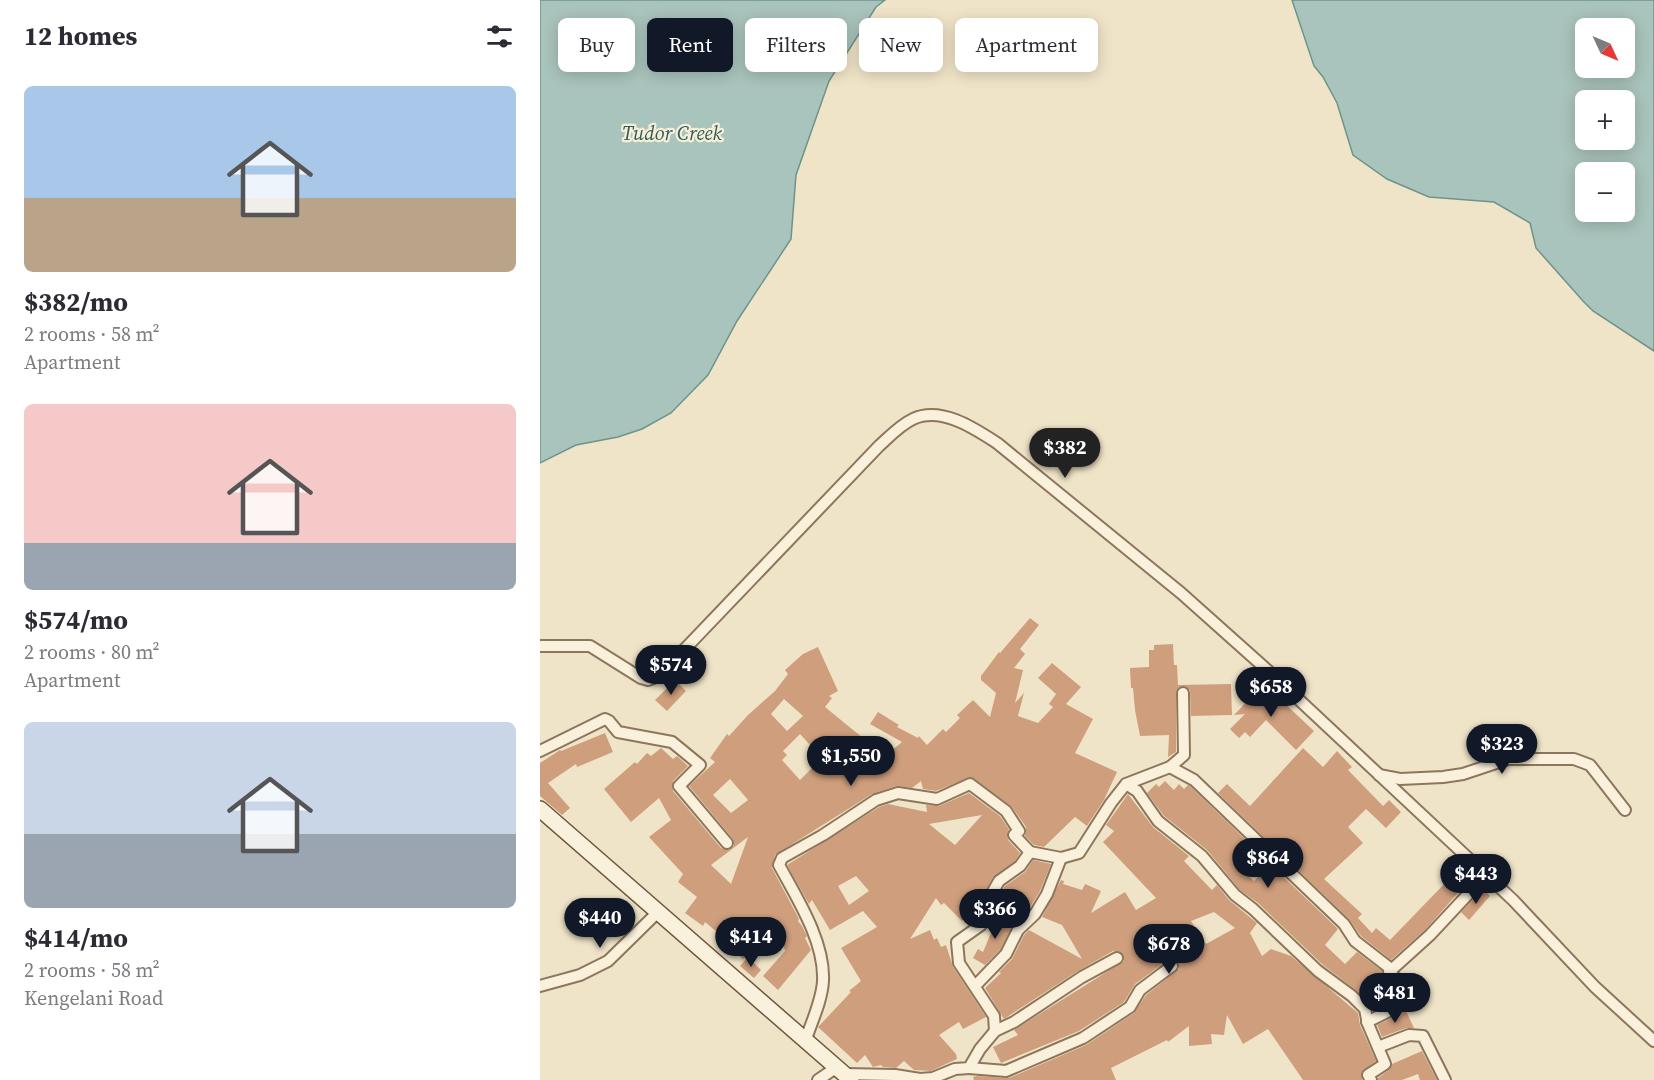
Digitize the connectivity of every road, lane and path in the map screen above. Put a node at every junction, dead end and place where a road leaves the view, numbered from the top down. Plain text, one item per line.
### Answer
1 (540, 646) edge
2 (1183, 693) dead end
3 (540, 752) edge
4 (1170, 767) junction
5 (1376, 774) junction
6 (1126, 784) junction
7 (540, 809) edge
8 (1625, 810) dead end
9 (727, 843) dead end
10 (1030, 852) junction
11 (1061, 858) junction
12 (1485, 875) junction
13 (659, 911) junction
14 (1117, 958) dead end
15 (1172, 966) dead end
16 (1391, 969) junction
17 (540, 986) edge
18 (975, 986) junction
19 (1367, 1022) junction
20 (995, 1031) junction
21 (806, 1039) junction
22 (1654, 1041) edge
23 (1378, 1047) junction
24 (969, 1068) junction
25 (844, 1074) edge
26 (818, 1080) edge
27 (1371, 1080) edge
28 (1445, 1080) edge

1 - 5 street
2 - 4 street
3 - 9 street
4 - 6 street
4 - 16 street
5 - 8 street
5 - 12 street
6 - 11 street
6 - 19 street
7 - 13 main road
10 - 11 street
10 - 18 street
10 - 21 street
11 - 18 street
12 - 16 street
12 - 22 street
13 - 17 street
13 - 21 main road
14 - 20 street
15 - 24 street
16 - 19 street
18 - 20 street
19 - 23 street
20 - 24 street
21 - 25 main road
23 - 27 street
23 - 28 street
24 - 25 street
25 - 26 street

